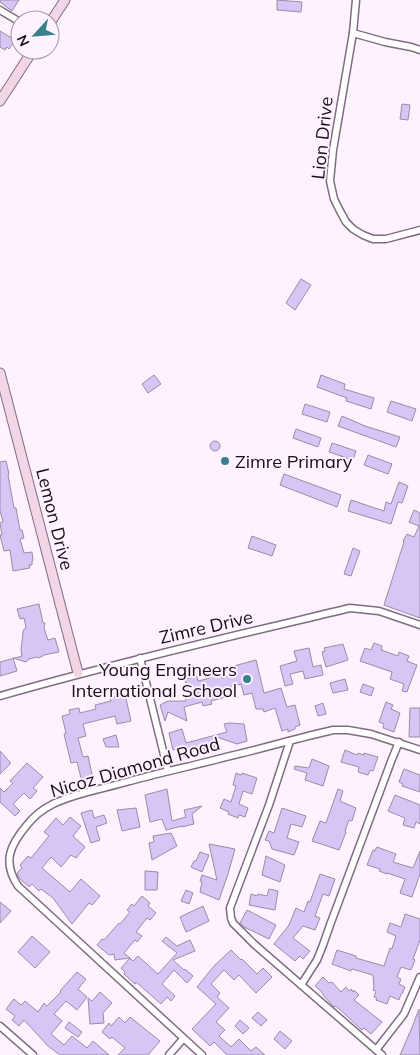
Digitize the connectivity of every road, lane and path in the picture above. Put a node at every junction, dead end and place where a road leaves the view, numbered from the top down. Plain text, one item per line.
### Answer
1 (356, 0) edge
2 (353, 33) junction
3 (420, 50) edge
4 (27, 60) edge
5 (0, 101) edge
6 (420, 230) edge
7 (0, 373) edge
8 (420, 625) edge
9 (140, 658) junction
10 (78, 673) junction
11 (0, 696) edge
12 (290, 741) junction
13 (399, 742) junction
14 (420, 750) edge
15 (168, 771) junction
16 (420, 977) edge
17 (301, 985) junction
18 (0, 1026) edge
19 (184, 1039) junction
20 (376, 1050) junction
21 (33, 1055) edge
22 (169, 1055) edge
23 (202, 1055) edge
24 (382, 1055) edge

1 - 2 street, Lion Drive
2 - 3 street
2 - 6 street, Lion Drive
4 - 5 street
7 - 10 street, Lemon Drive
8 - 9 street, Zimre Drive
9 - 10 street, Zimre Drive
9 - 15 street
10 - 11 street, Zimre Drive
12 - 13 street, Nicoz Diamond Road
12 - 15 street, Nicoz Diamond Road
12 - 17 street
13 - 14 street, Nicoz Diamond Road
13 - 17 street
15 - 19 street, Nicoz Diamond Road
16 - 20 street
17 - 20 street
18 - 21 street
19 - 22 street
19 - 23 street, Nicoz Diamond Road
20 - 24 street

